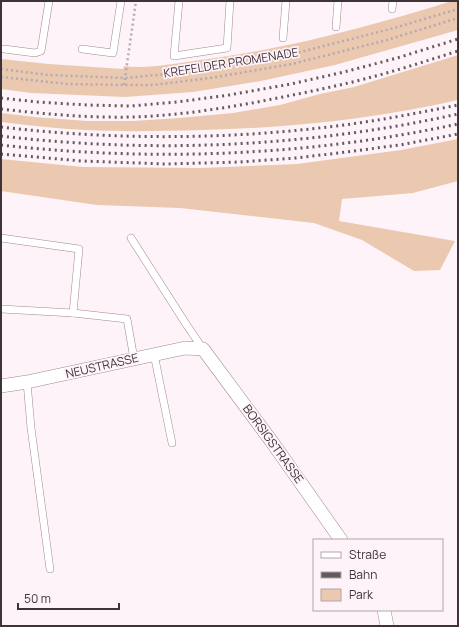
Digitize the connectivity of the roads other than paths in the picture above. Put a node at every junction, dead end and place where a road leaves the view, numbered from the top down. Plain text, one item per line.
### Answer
1 (49, 1) edge
2 (121, 1) edge
3 (179, 1) edge
4 (230, 1) edge
5 (286, 1) edge
6 (338, 1) edge
7 (393, 1) edge
8 (392, 9) dead end
9 (336, 28) dead end
10 (283, 38) dead end
11 (4, 49) dead end
12 (82, 49) dead end
13 (1, 238) edge
14 (131, 238) dead end
15 (1, 310) edge
16 (73, 313) junction
17 (203, 349) junction
18 (154, 354) junction
19 (134, 359) junction
20 (27, 382) junction
21 (1, 386) edge
22 (172, 443) dead end
23 (340, 539) edge
24 (50, 569) dead end
25 (384, 611) edge
26 (387, 626) edge

1 - 11 lane
2 - 12 lane
3 - 4 lane
5 - 10 lane
6 - 9 lane
7 - 8 lane
13 - 16 lane
14 - 17 lane
15 - 16 lane
16 - 19 lane
17 - 18 street, NEUSTRASSE
17 - 23 street, BORSIGSTRASSE
18 - 19 street, NEUSTRASSE
18 - 22 lane
19 - 20 street, NEUSTRASSE
20 - 21 street, NEUSTRASSE
20 - 24 lane
25 - 26 street

